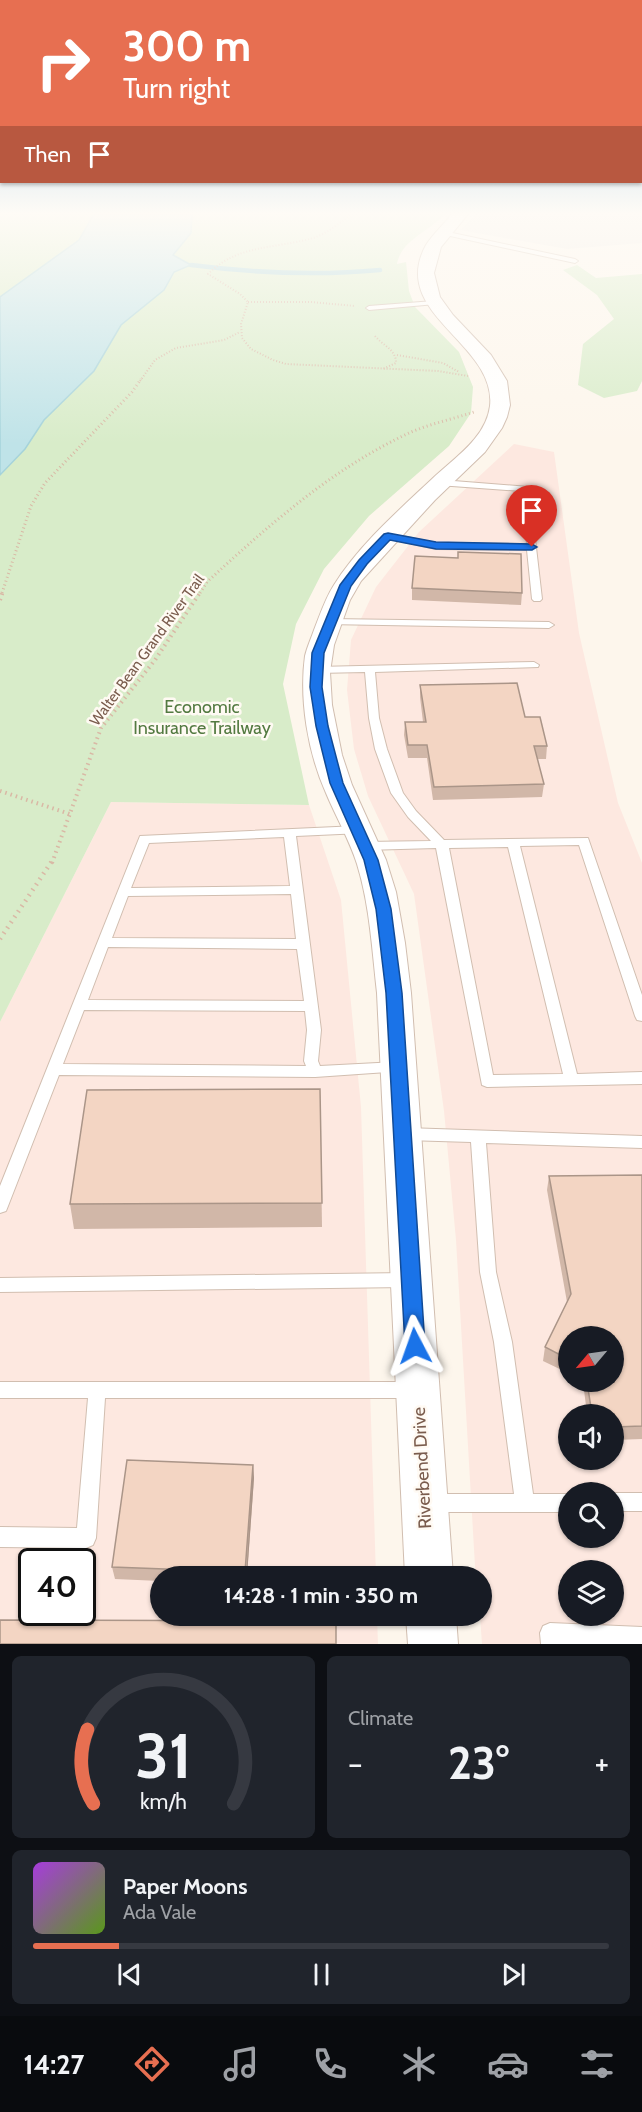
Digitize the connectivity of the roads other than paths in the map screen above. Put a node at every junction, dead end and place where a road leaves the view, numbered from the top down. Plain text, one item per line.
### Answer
1 (429, 291) edge
2 (434, 303) junction
3 (369, 308) road end
4 (441, 483) junction
5 (388, 536) junction
6 (532, 547) junction
7 (537, 599) dead end
8 (330, 622) junction
9 (549, 625) dead end
10 (534, 666) dead end
11 (370, 669) junction
12 (317, 670) junction
13 (290, 833) junction
14 (361, 838) junction
15 (513, 843) junction
16 (441, 845) junction
17 (297, 890) junction
18 (123, 892) junction
19 (103, 942) junction
20 (304, 944) junction
21 (78, 1005) junction
22 (311, 1006) junction
23 (642, 1016) edge
24 (398, 1067) junction
25 (54, 1069) junction
26 (315, 1072) junction
27 (642, 1078) edge
28 (571, 1079) junction
29 (402, 1134) junction
30 (478, 1136) junction
31 (642, 1142) edge
32 (0, 1206) edge
33 (411, 1280) junction
34 (0, 1285) edge
35 (0, 1389) edge
36 (97, 1390) junction
37 (418, 1390) junction
38 (624, 1502) edge
39 (642, 1502) edge
40 (424, 1503) junction
41 (525, 1503) junction
42 (558, 1503) edge
43 (0, 1537) edge
44 (428, 1566) edge
45 (432, 1626) edge
46 (642, 1637) edge
47 (433, 1644) edge
48 (551, 1644) edge

1 - 2 street, Riverbend Drive
2 - 3 lane
2 - 4 street, Riverbend Drive
4 - 5 street, Riverbend Drive
4 - 6 lane
5 - 6 lane
5 - 8 street, Riverbend Drive
6 - 7 lane
8 - 9 lane
8 - 12 street, Riverbend Drive
10 - 11 lane
11 - 12 lane
11 - 16 lane
12 - 14 street, Riverbend Drive
13 - 14 lane
13 - 17 lane
13 - 18 lane
14 - 16 lane
14 - 24 street, Riverbend Drive
15 - 16 lane
15 - 23 lane
15 - 28 lane
16 - 28 lane
17 - 18 lane
17 - 20 lane
18 - 19 lane
19 - 20 lane
19 - 21 lane
20 - 22 lane
21 - 22 lane
21 - 25 lane
22 - 26 lane
24 - 26 lane
24 - 29 street, Riverbend Drive
25 - 26 lane
25 - 32 lane
27 - 28 lane
29 - 30 lane
29 - 33 street, Riverbend Drive
30 - 31 lane
30 - 41 lane
33 - 34 lane
33 - 37 street, Riverbend Drive
35 - 36 lane
36 - 37 lane
36 - 43 lane
37 - 40 street, Riverbend Drive
38 - 39 lane
40 - 41 lane
40 - 44 street, Riverbend Drive
41 - 42 lane
45 - 47 street
46 - 48 lane

